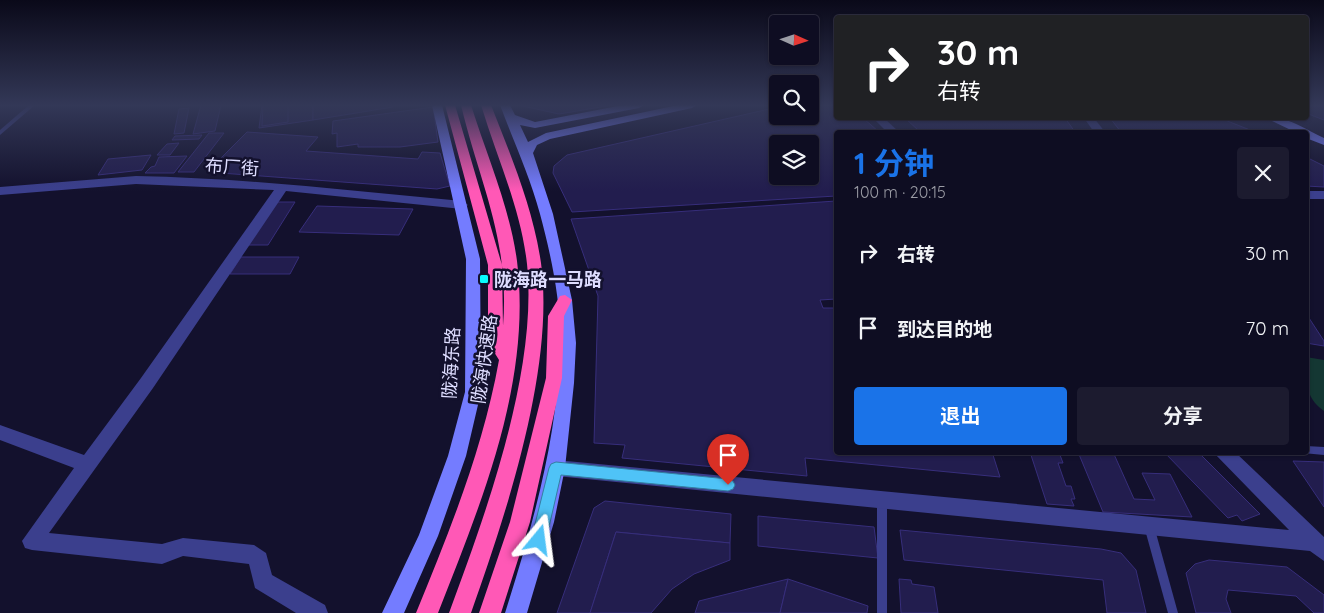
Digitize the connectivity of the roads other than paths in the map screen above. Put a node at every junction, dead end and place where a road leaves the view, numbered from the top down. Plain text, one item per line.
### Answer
1 (454, 134) edge
2 (466, 134) edge
3 (496, 134) edge
4 (518, 134) edge
5 (557, 134) edge
6 (1309, 135) edge
7 (1324, 142) edge
8 (527, 153) junction
9 (281, 189) junction
10 (0, 190) edge
11 (1309, 195) edge
12 (1324, 195) edge
13 (462, 205) junction
14 (565, 300) junction
15 (0, 432) edge
16 (1309, 450) edge
17 (1324, 451) edge
18 (1225, 455) edge
19 (88, 465) junction
20 (556, 468) junction
21 (882, 500) junction
22 (1149, 526) junction
23 (1319, 546) edge
24 (317, 613) edge
25 (393, 613) edge
26 (427, 613) edge
27 (460, 613) edge
28 (490, 613) edge
29 (516, 613) edge
30 (882, 613) edge
31 (1173, 613) edge

1 - 13 street, 陇海东路
2 - 26 highway, 陇海快速路
3 - 27 highway
4 - 8 street
5 - 8 street
6 - 7 street
8 - 14 street
9 - 10 street, 布厂街
9 - 13 street, 布厂街
9 - 19 street
11 - 12 street
13 - 25 street, 陇海东路
14 - 20 street
14 - 28 highway
15 - 19 street
16 - 17 lane
18 - 23 street
19 - 24 street
20 - 21 street
20 - 29 street
21 - 22 street
21 - 30 lane
22 - 23 street
22 - 31 lane

